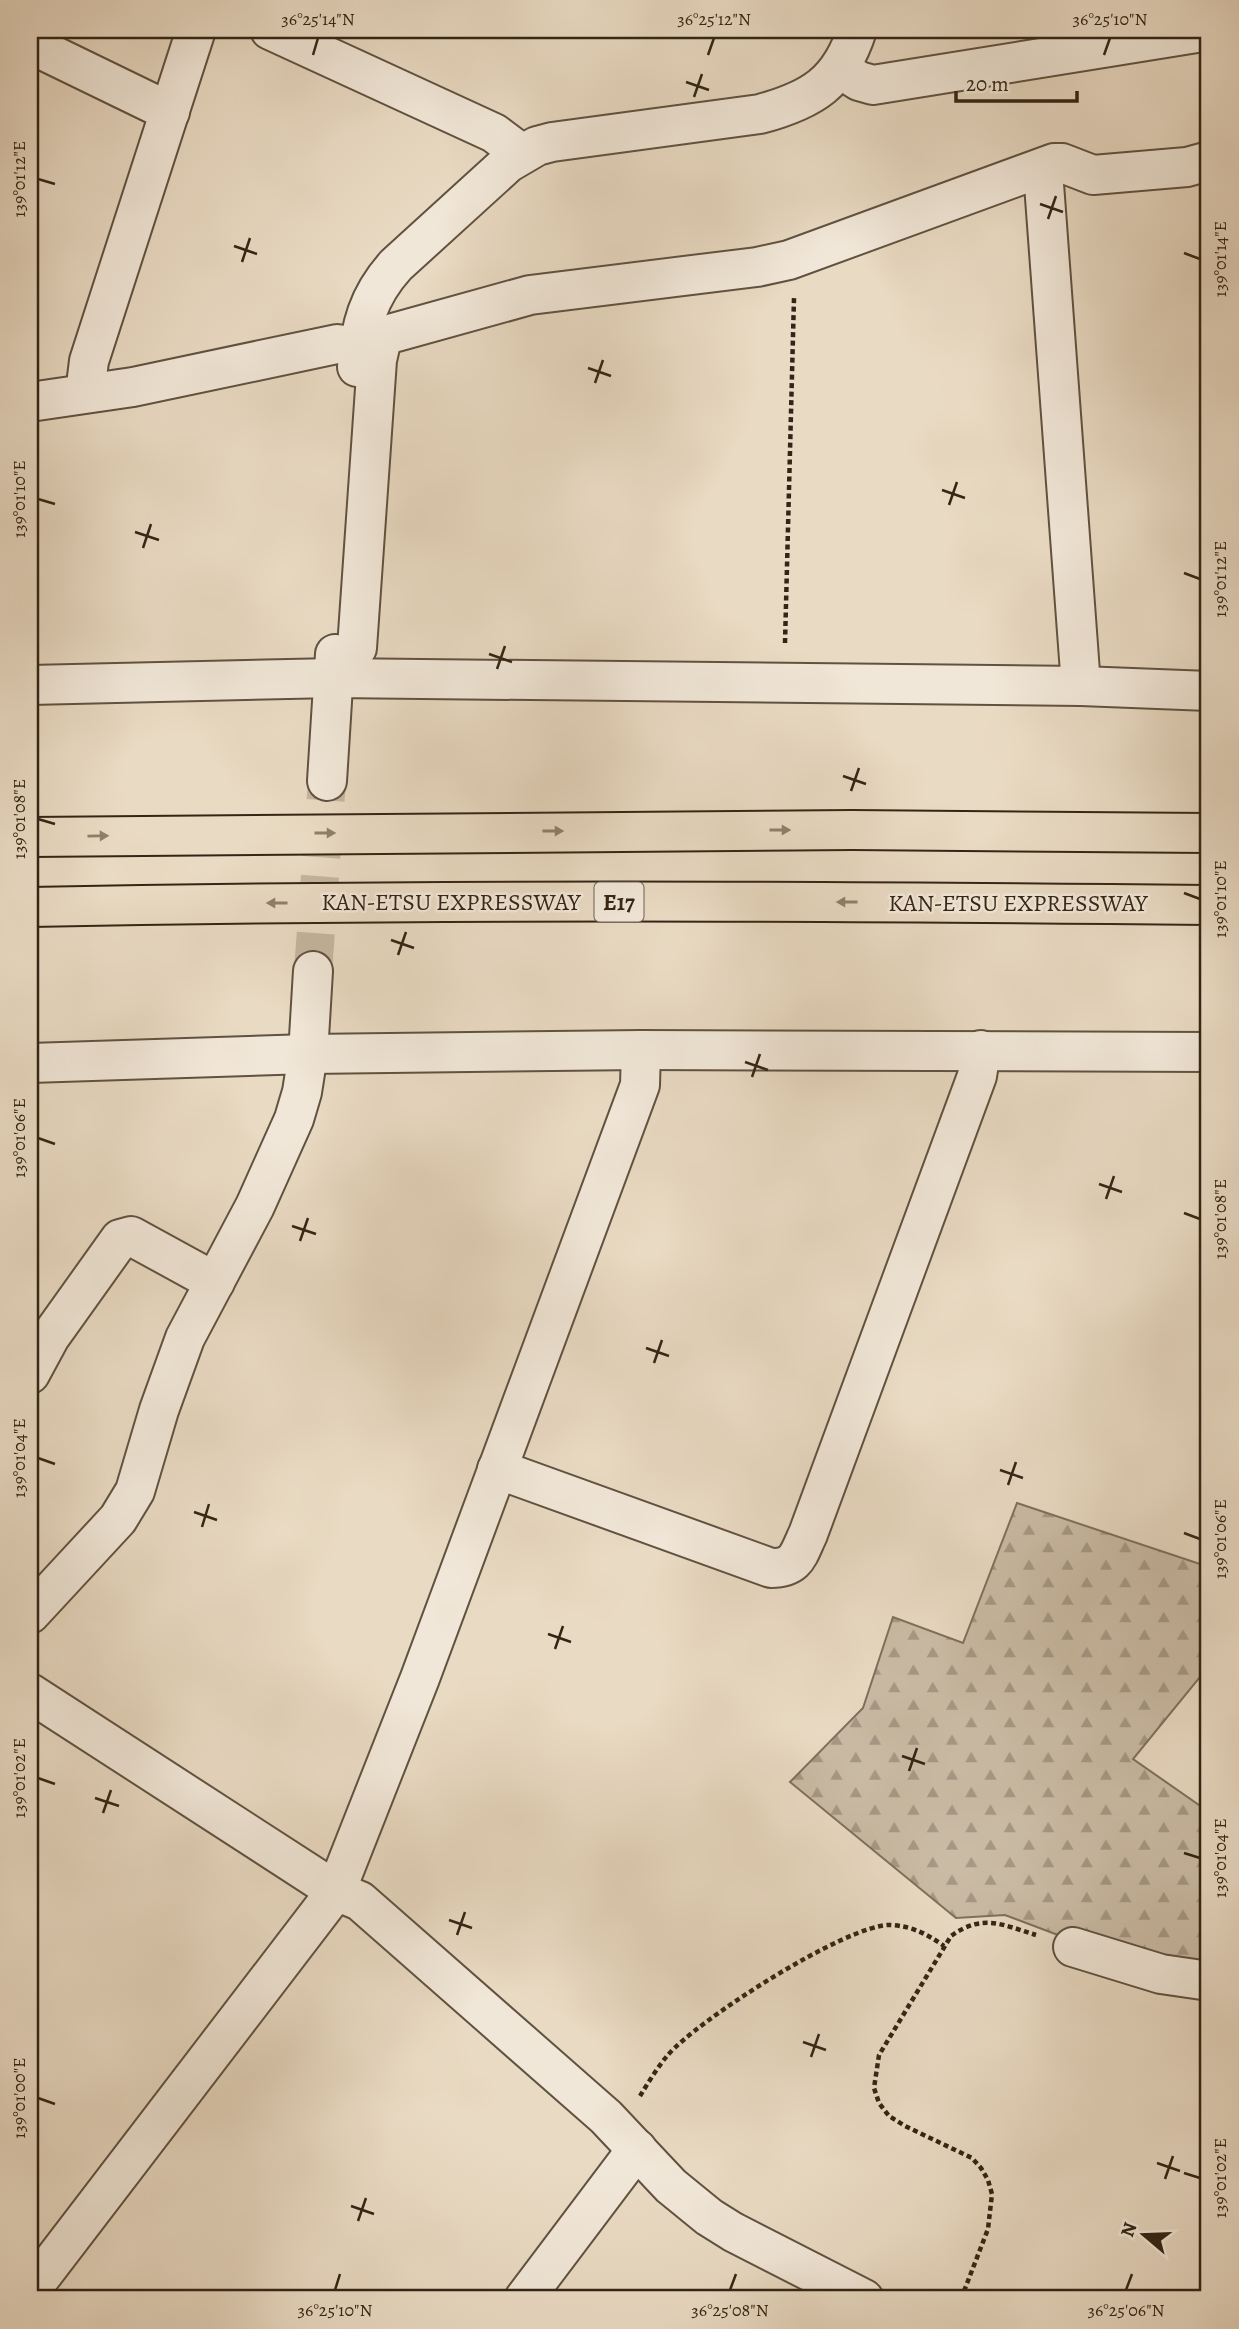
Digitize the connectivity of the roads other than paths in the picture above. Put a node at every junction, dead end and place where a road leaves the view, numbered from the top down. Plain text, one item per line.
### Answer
1 (196, 30) edge
2 (270, 30) edge
3 (858, 30) edge
4 (1209, 31) edge
5 (30, 44) edge
6 (840, 69) junction
7 (170, 112) junction
8 (522, 154) junction
9 (1209, 161) edge
10 (1044, 184) dead end
11 (359, 346) junction
12 (92, 392) junction
13 (30, 402) edge
14 (357, 648) dead end
15 (334, 678) junction
16 (30, 685) edge
17 (1081, 685) junction
18 (1209, 691) edge
19 (327, 781) tunnel mouth
20 (1209, 833) edge
21 (30, 837) edge
22 (1209, 905) edge
23 (30, 907) edge
24 (313, 971) tunnel mouth
25 (641, 1050) junction
26 (981, 1050) junction
27 (1209, 1052) edge
28 (307, 1054) junction
29 (30, 1063) edge
30 (215, 1282) junction
31 (30, 1374) edge
32 (497, 1469) junction
33 (30, 1614) edge
34 (30, 1693) edge
35 (337, 1891) junction
36 (1073, 1947) road end
37 (1209, 1981) edge
38 (637, 2148) junction
39 (30, 2291) edge
40 (524, 2299) edge
41 (864, 2299) edge

1 - 7 street
2 - 8 street
3 - 6 street
4 - 6 street
5 - 7 street
6 - 8 street
7 - 12 street
8 - 11 street
9 - 14 street
10 - 17 street
11 - 12 street
11 - 15 street
12 - 13 street
15 - 16 street
15 - 17 street
15 - 19 street
17 - 18 street
21 -> 20 highway
22 -> 23 highway, KAN-ETSU EXPRESSWAY / E17
24 - 28 street
25 - 26 street
25 - 28 street
25 - 32 street
26 - 27 street
26 - 32 street
28 - 29 street
28 - 30 street
30 - 31 street
30 - 33 street
32 - 35 street
34 - 35 street
35 - 38 street
35 - 39 street
36 - 37 street
38 - 40 street
38 - 41 street

